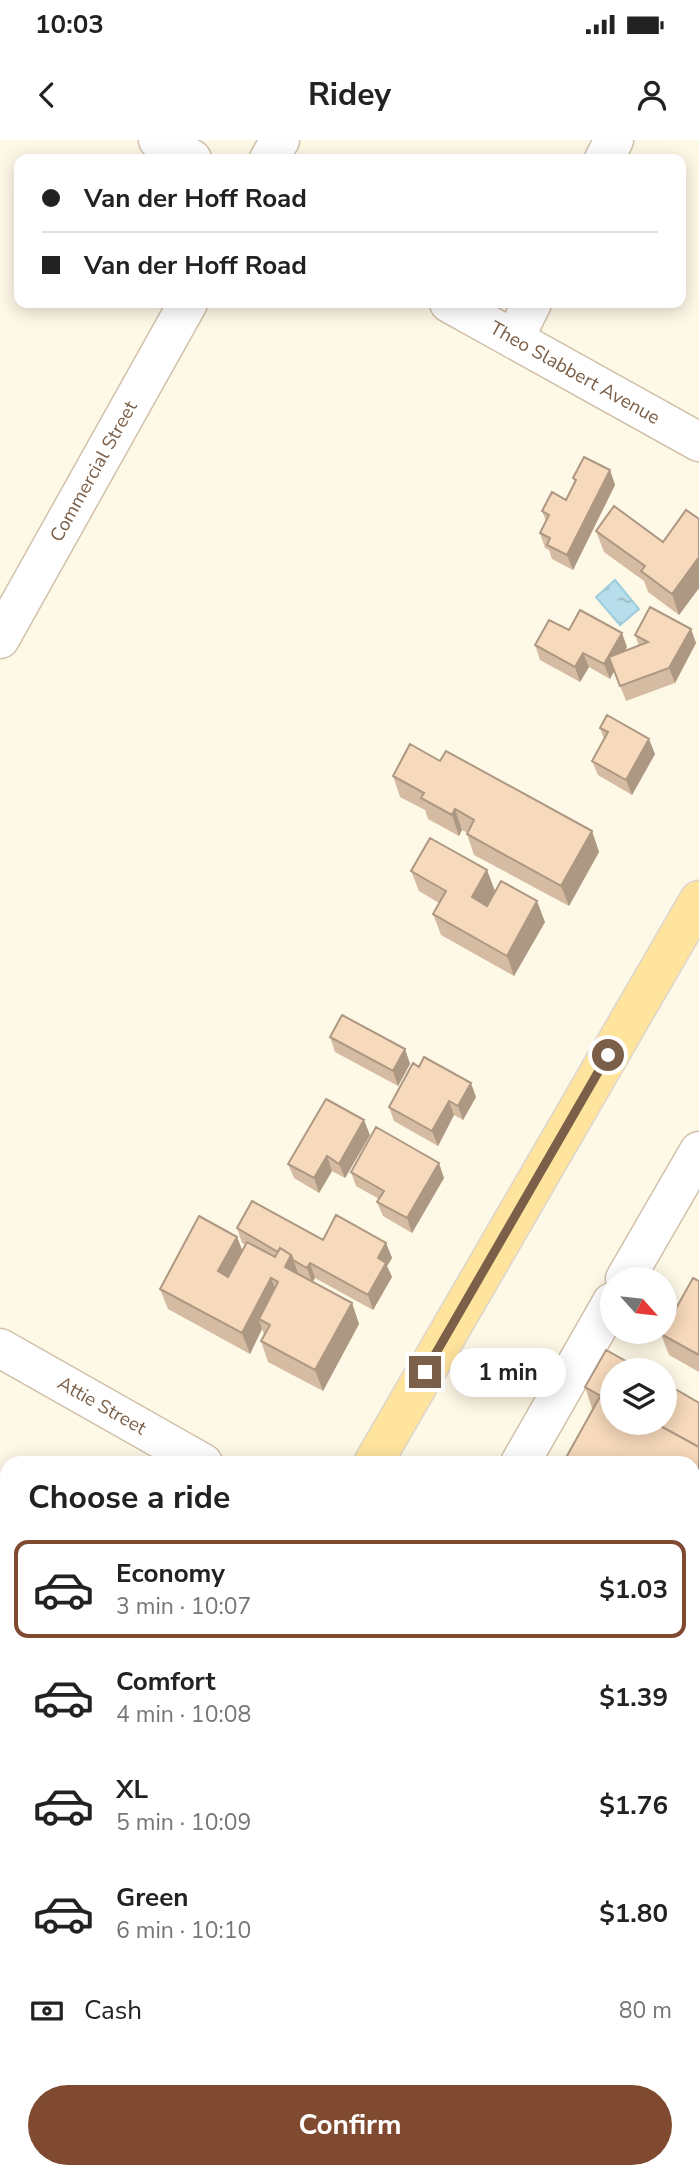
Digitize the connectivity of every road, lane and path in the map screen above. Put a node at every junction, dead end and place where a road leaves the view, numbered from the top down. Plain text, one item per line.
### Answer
1 (158, 140) edge
2 (183, 154) edge
3 (185, 308) edge
4 (458, 308) edge
5 (530, 308) edge
6 (514, 339) junction
7 (699, 442) edge
8 (0, 639) edge
9 (699, 900) edge
10 (699, 1151) edge
11 (632, 1267) edge
12 (600, 1323) edge
13 (0, 1348) edge
14 (191, 1456) edge
15 (377, 1456) edge
16 (524, 1456) edge

1 - 2 street
3 - 8 street, Commercial Street
4 - 6 street, Theo Slabbert Avenue
5 - 6 street
6 - 7 street, Theo Slabbert Avenue
9 - 15 main road
10 - 11 street
12 - 16 street
13 - 14 street, Attie Street

